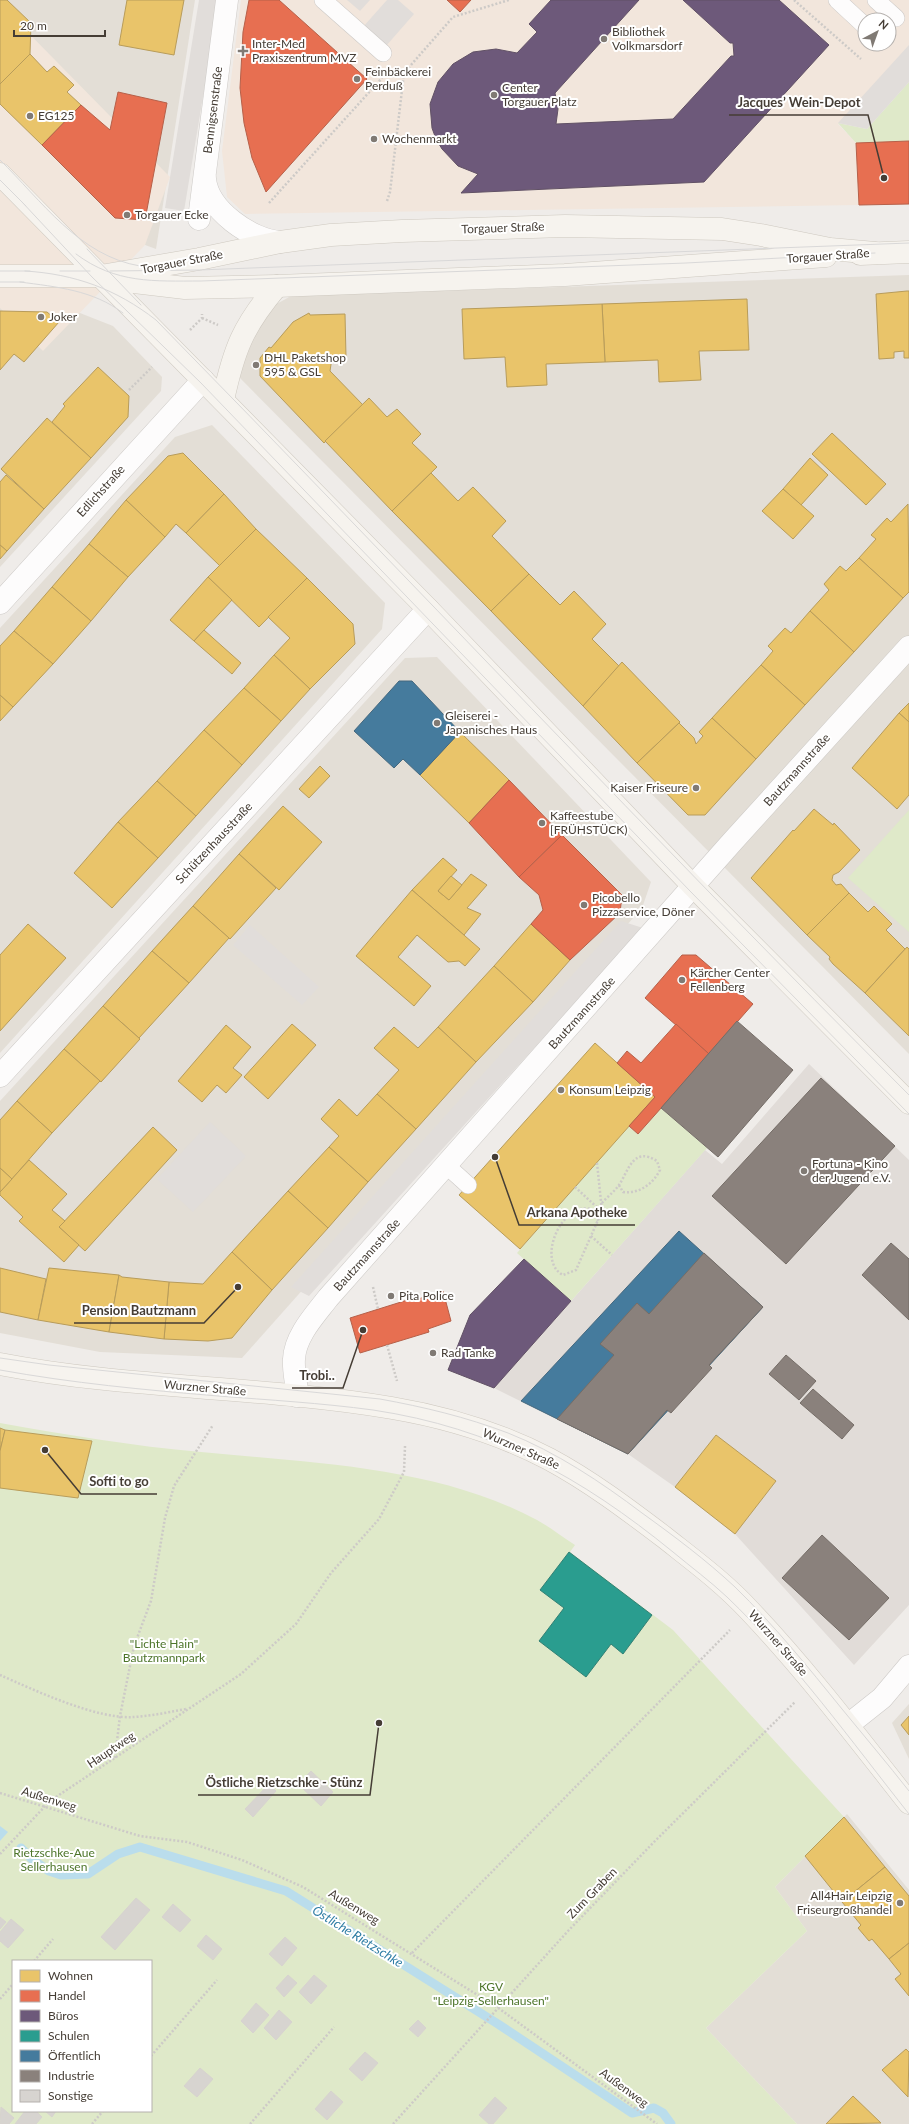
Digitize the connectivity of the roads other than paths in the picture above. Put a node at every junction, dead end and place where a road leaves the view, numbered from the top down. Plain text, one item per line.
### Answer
1 (227, 0) edge
2 (323, 0) edge
3 (837, 0) edge
4 (876, 0) edge
5 (889, 12) edge
6 (857, 19) edge
7 (383, 53) dead end
8 (0, 174) edge
9 (205, 175) junction
10 (199, 219) dead end
11 (280, 242) junction
12 (909, 252) edge
13 (875, 253) junction
14 (0, 276) edge
15 (101, 276) junction
16 (277, 286) junction
17 (203, 380) junction
18 (223, 400) junction
19 (0, 603) edge
20 (428, 609) junction
21 (909, 647) edge
22 (694, 886) junction
23 (0, 1076) edge
24 (909, 1103) edge
25 (447, 1166) junction
26 (468, 1185) dead end
27 (0, 1364) edge
28 (297, 1396) junction
29 (909, 1666) edge
30 (848, 1725) junction
31 (909, 1803) edge

1 - 9 street, Bennigsenstraße
2 - 7 lane
3 - 6 lane
4 - 5 lane
8 - 15 main road
9 - 10 street, Bennigsenstraße
9 - 11 street
11 - 13 main road, Torgauer Straße
11 - 15 main road, Torgauer Straße
12 - 13 main road
13 - 16 main road, Torgauer Straße
14 - 15 main road, Torgauer Straße
15 - 16 main road, Torgauer Straße
15 - 17 main road
16 - 18 main road
17 - 18 main road
17 - 19 street, Edlichstraße
18 - 20 main road
20 - 22 main road
20 - 23 street, Schützenhausstraße
21 - 22 street, Bautzmannstraße
22 - 24 main road
22 - 25 street, Bautzmannstraße
25 - 26 lane
25 - 28 street, Bautzmannstraße
27 - 28 main road, Wurzner Straße
28 - 30 main road, Wurzner Straße
29 - 30 street
30 - 31 main road, Wurzner Straße

